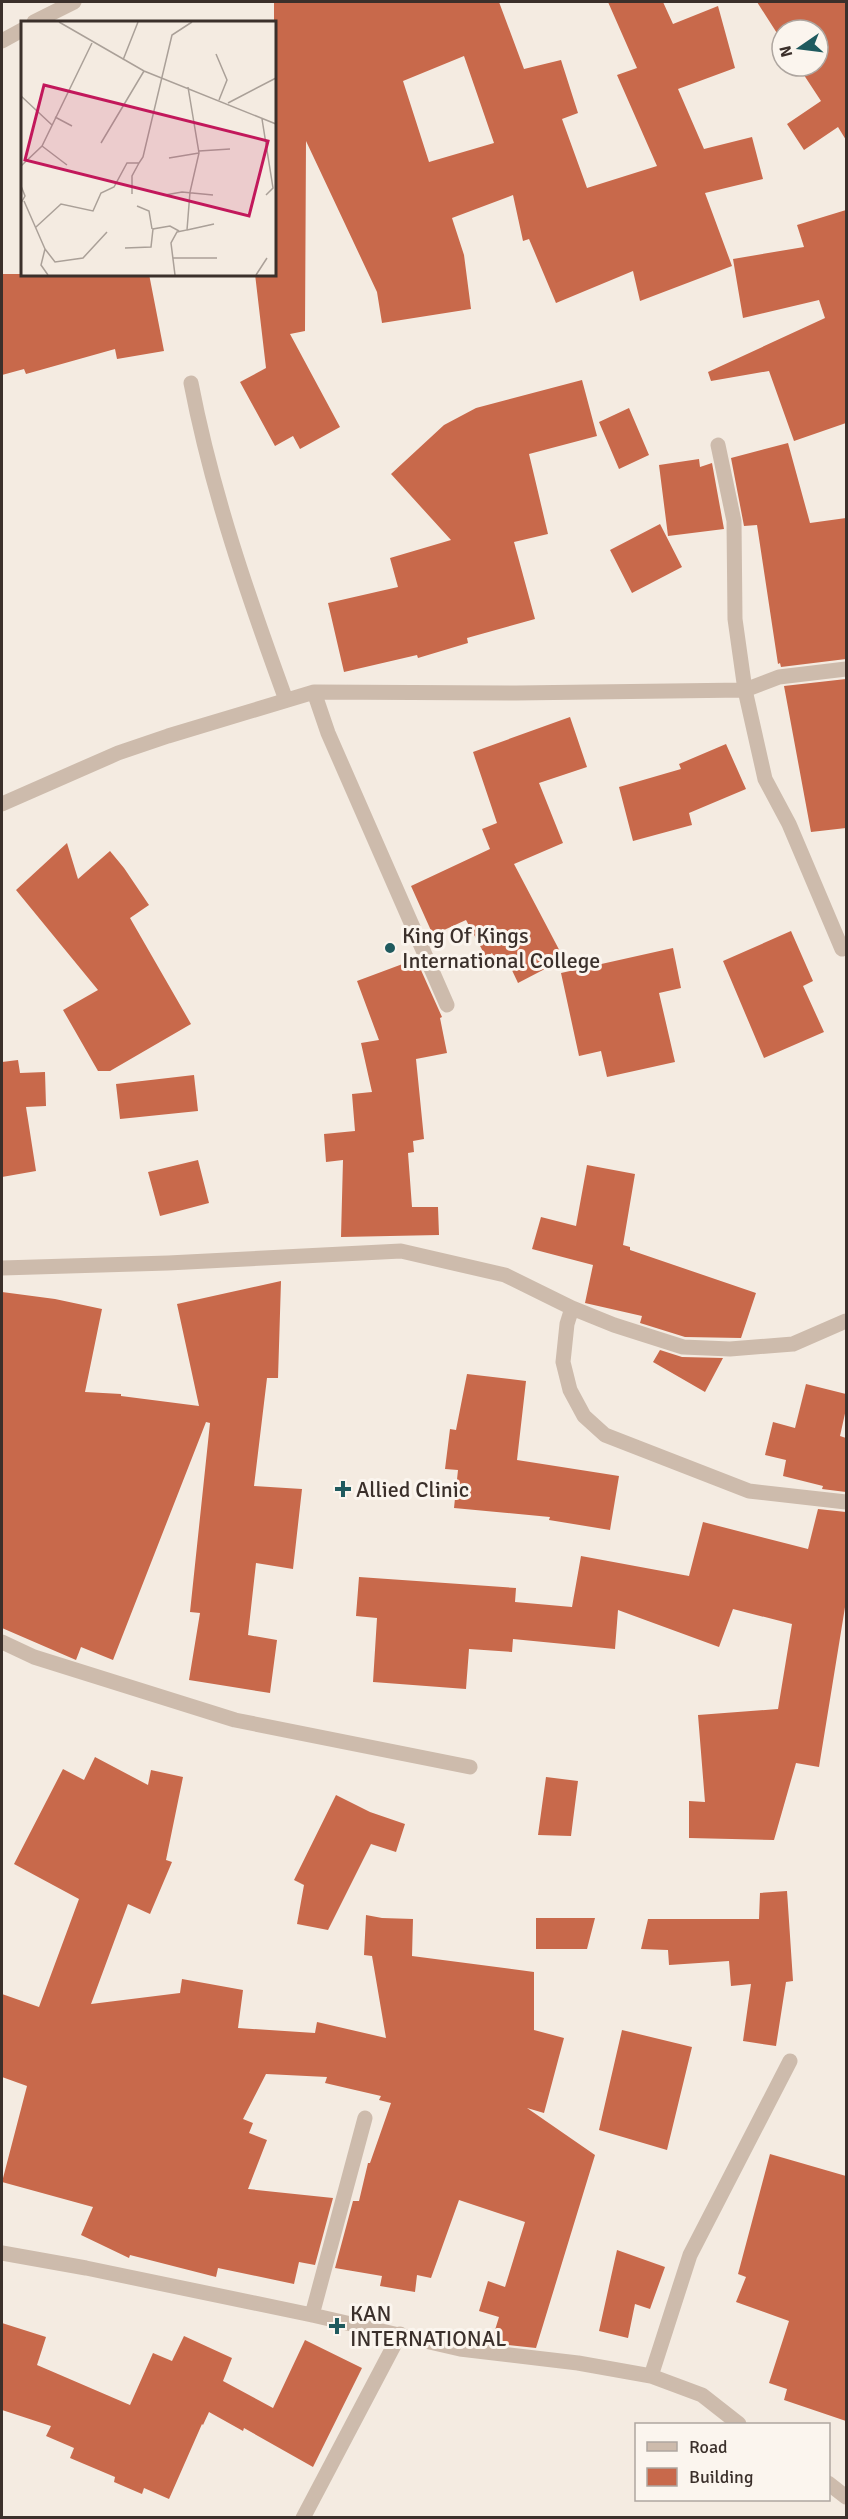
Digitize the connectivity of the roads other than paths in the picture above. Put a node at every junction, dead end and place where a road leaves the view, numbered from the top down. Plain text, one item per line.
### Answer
1 (74, 2) edge
2 (36, 21) edge
3 (21, 31) edge
4 (2, 41) edge
5 (191, 383) dead end
6 (718, 445) dead end
7 (846, 669) edge
8 (745, 690) junction
9 (314, 692) junction
10 (286, 700) junction
11 (2, 804) edge
12 (842, 949) dead end
13 (447, 1005) dead end
14 (2, 1268) edge
15 (572, 1308) junction
16 (846, 1321) edge
17 (846, 1502) edge
18 (2, 1642) edge
19 (470, 1767) dead end
20 (790, 2061) dead end
21 (365, 2118) dead end
22 (2, 2253) edge
23 (312, 2315) junction
24 (400, 2334) junction
25 (651, 2376) junction
26 (738, 2423) edge
27 (830, 2485) edge
28 (846, 2497) edge
29 (303, 2517) edge

1 - 2 street
3 - 4 street
5 - 10 street
6 - 8 street
7 - 8 street
8 - 9 street
8 - 12 street
9 - 10 street
9 - 13 street
10 - 11 street
14 - 15 street
15 - 16 street
15 - 17 street
18 - 19 street
20 - 25 street
21 - 23 street
22 - 23 street
23 - 24 street
24 - 25 street
24 - 29 street
25 - 26 street
27 - 28 street

